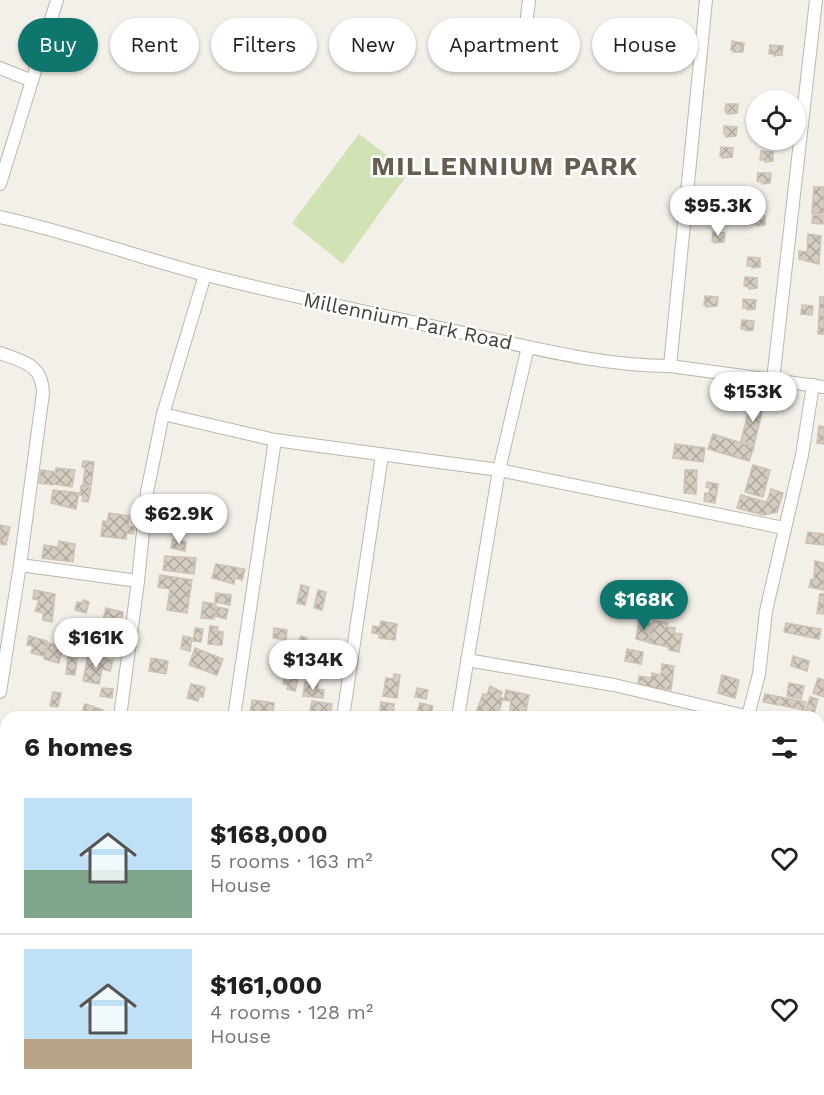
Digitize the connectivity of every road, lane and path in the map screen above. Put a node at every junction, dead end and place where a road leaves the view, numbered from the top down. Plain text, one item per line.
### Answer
1 (57, 0) edge
2 (529, 0) edge
3 (706, 0) edge
4 (816, 0) edge
5 (527, 18) edge
6 (0, 68) edge
7 (32, 81) junction
8 (0, 184) edge
9 (0, 217) edge
10 (205, 275) junction
11 (528, 347) junction
12 (0, 353) edge
13 (670, 366) junction
14 (773, 380) junction
15 (819, 386) edge
16 (163, 414) junction
17 (275, 440) junction
18 (382, 455) junction
19 (499, 471) junction
20 (784, 528) junction
21 (20, 565) junction
22 (138, 581) junction
23 (467, 660) junction
24 (0, 692) edge
25 (121, 711) edge
26 (235, 711) edge
27 (344, 711) edge
28 (459, 711) edge
29 (724, 711) edge
30 (750, 711) edge

1 - 7 street
2 - 5 street
3 - 13 street
4 - 14 street
6 - 7 street
7 - 8 street
9 - 10 street, Millennium Park Road
10 - 11 street, Millennium Park Road
10 - 16 street
11 - 13 street, Millennium Park Road
11 - 19 street
12 - 21 street
13 - 14 street, Millennium Park Road
14 - 15 street, Millennium Park Road
15 - 20 street
16 - 17 street
16 - 22 street
17 - 18 street
17 - 26 street
18 - 19 street
18 - 27 street
19 - 20 street
19 - 23 street
20 - 30 street
21 - 22 street
21 - 24 street
22 - 25 street
23 - 28 street
23 - 29 street

